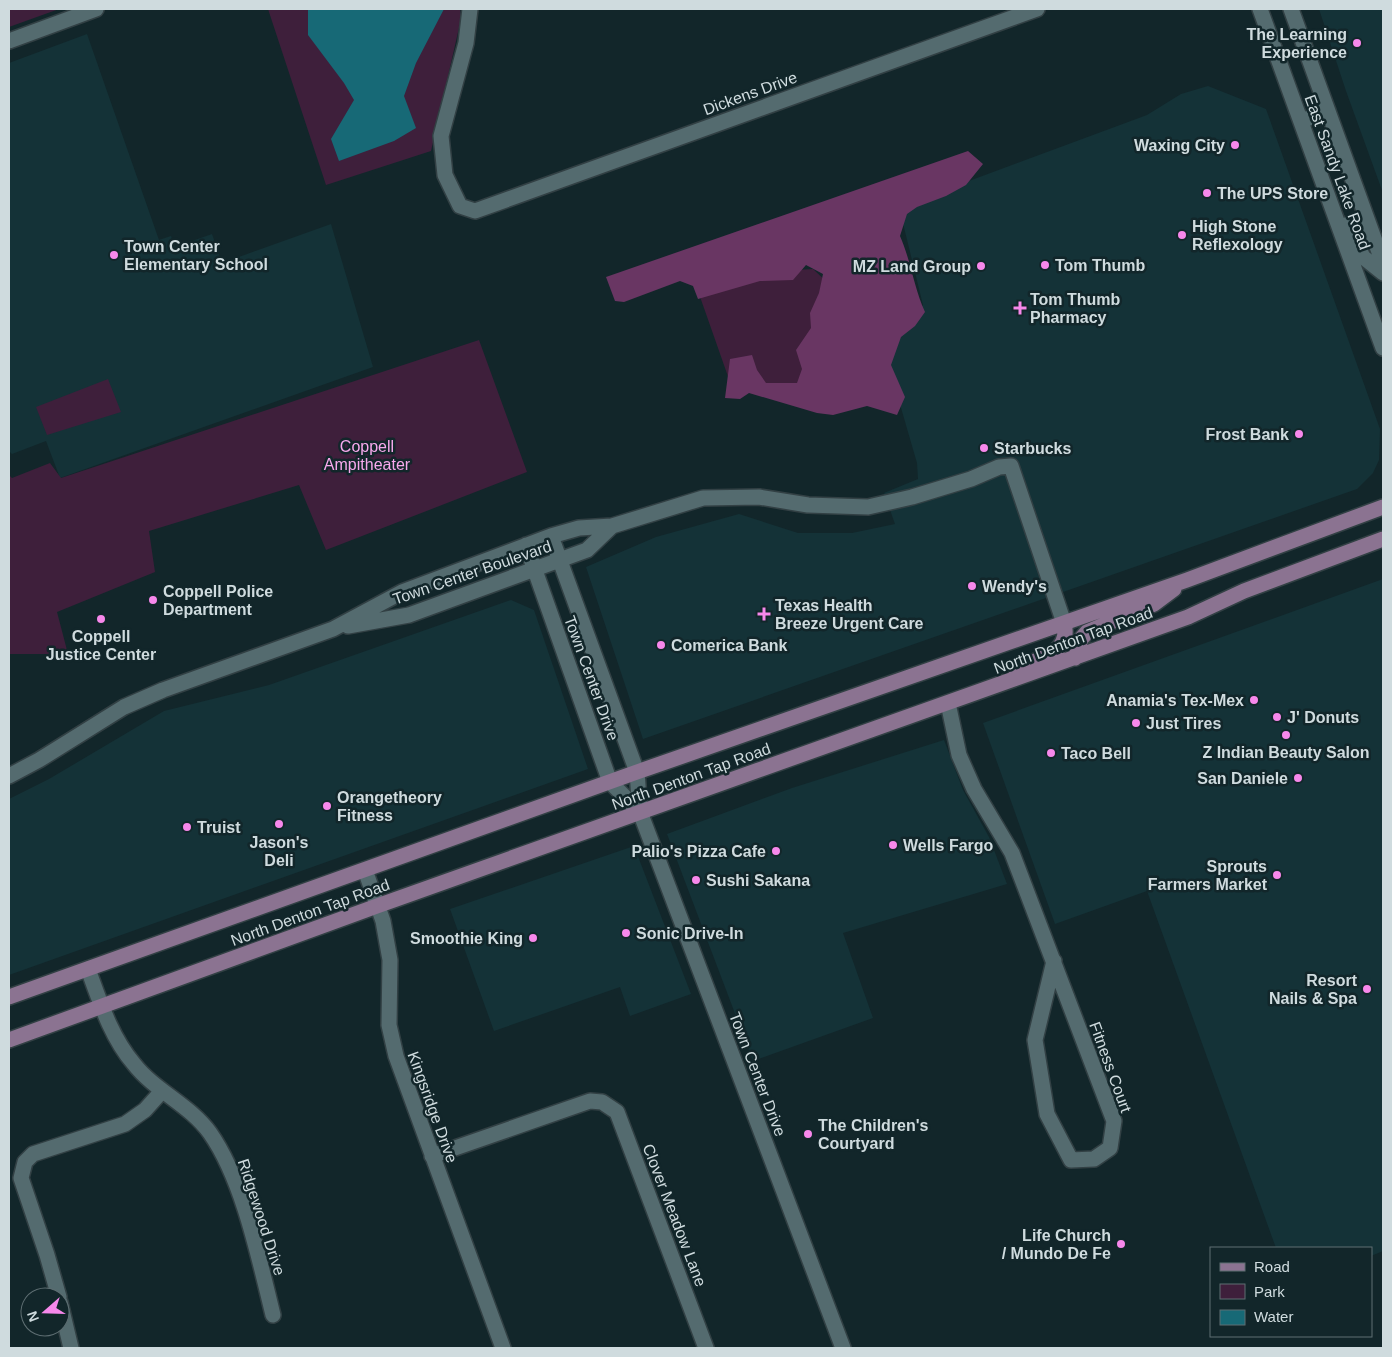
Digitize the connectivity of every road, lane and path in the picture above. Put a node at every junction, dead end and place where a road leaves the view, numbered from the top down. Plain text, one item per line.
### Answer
1 (96, 9) edge
2 (470, 9) edge
3 (1037, 9) edge
4 (1260, 9) edge
5 (1291, 9) edge
6 (9, 41) edge
7 (1328, 111) junction
8 (1301, 121) junction
9 (1335, 214) junction
10 (1383, 263) edge
11 (1383, 273) edge
12 (1383, 348) edge
13 (1383, 507) edge
14 (612, 526) junction
15 (551, 536) junction
16 (1383, 539) edge
17 (526, 545) junction
18 (560, 560) junction
19 (535, 569) junction
20 (1187, 580) junction
21 (1064, 623) junction
22 (332, 629) junction
23 (1075, 658) junction
24 (965, 697) junction
25 (948, 703) junction
26 (637, 772) junction
27 (9, 776) edge
28 (610, 782) junction
29 (640, 812) junction
30 (365, 870) junction
31 (378, 906) junction
32 (1054, 962) junction
33 (88, 969) junction
34 (9, 997) edge
35 (101, 1006) junction
36 (9, 1040) edge
37 (162, 1090) junction
38 (432, 1156) junction
39 (56, 1287) edge
40 (273, 1315) dead end
41 (503, 1348) edge
42 (706, 1348) edge
43 (843, 1348) edge

1 - 6 street
2 - 3 street, Dickens Drive
4 - 8 street, East Sandy Lake Road
5 - 7 street, East Sandy Lake Road
7 - 8 street
7 - 10 street, East Sandy Lake Road
8 - 9 street, East Sandy Lake Road
9 - 11 street
9 - 12 street, East Sandy Lake Road
13 - 20 main road, North Denton Tap Road
14 - 15 street, Town Center Boulevard
14 - 18 street, Town Center Boulevard
14 - 21 street, Town Center Boulevard
15 - 17 street, Town Center Boulevard
15 - 18 street, Town Center Drive
16 - 23 main road, North Denton Tap Road
17 - 19 street, Town Center Drive
17 - 22 street, Town Center Boulevard
18 - 19 street, Town Center Boulevard
18 - 26 street, Town Center Drive
19 - 22 street, Town Center Boulevard
19 - 28 street, Town Center Drive
20 - 21 main road, North Denton Tap Road
20 - 23 main road
21 - 24 main road
21 - 26 main road, North Denton Tap Road
22 - 27 street, Town Center Boulevard
23 - 24 main road, North Denton Tap Road
24 - 25 main road, North Denton Tap Road
25 - 29 main road, North Denton Tap Road
25 - 32 street, Fitness Court
26 - 28 main road, North Denton Tap Road
26 - 29 street, Town Center Drive
28 - 29 street, Town Center Drive
28 - 30 main road, North Denton Tap Road
29 - 31 main road, North Denton Tap Road
29 - 43 street, Town Center Drive
30 - 31 street, Kingsridge Drive
30 - 33 main road, North Denton Tap Road
31 - 35 main road, North Denton Tap Road
31 - 38 street, Kingsridge Drive
32 - 32 street, Fitness Court
33 - 34 main road, North Denton Tap Road
33 - 35 street, Ridgewood Drive
35 - 36 main road, North Denton Tap Road
35 - 37 street, Ridgewood Drive
37 - 39 street
37 - 40 street, Ridgewood Drive
38 - 41 street, Kingsridge Drive
38 - 42 street, Clover Meadow Lane

